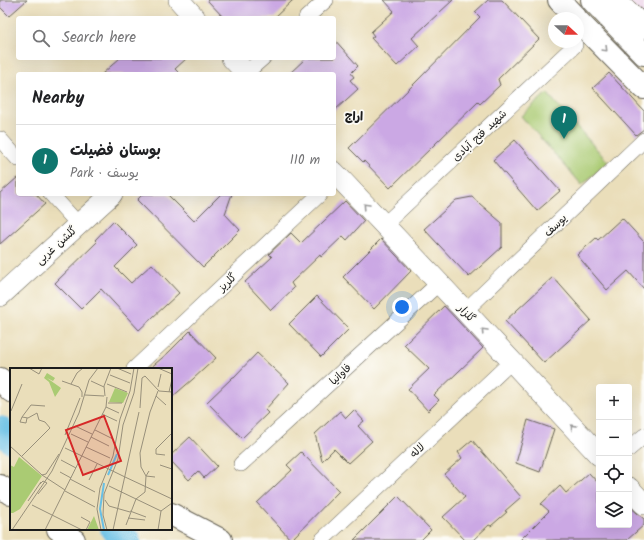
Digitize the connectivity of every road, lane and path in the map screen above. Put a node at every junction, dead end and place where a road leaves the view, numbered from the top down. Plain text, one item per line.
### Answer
1 (179, 0) edge
2 (326, 0) edge
3 (559, 0) edge
4 (592, 0) edge
5 (614, 0) edge
6 (570, 12) edge
7 (193, 16) edge
8 (308, 16) edge
9 (584, 27) edge
10 (644, 28) edge
11 (572, 48) edge
12 (644, 54) edge
13 (234, 60) edge
14 (261, 60) edge
15 (244, 72) edge
16 (248, 72) edge
17 (644, 88) edge
18 (0, 139) edge
19 (644, 140) edge
20 (16, 156) edge
21 (336, 177) edge
22 (53, 196) edge
23 (110, 196) edge
24 (318, 196) edge
25 (78, 224) junction
26 (384, 225) junction
27 (439, 283) junction
28 (0, 296) edge
29 (465, 311) junction
30 (512, 361) junction
31 (135, 368) edge
32 (0, 379) edge
33 (10, 390) edge
34 (644, 436) edge
35 (632, 446) edge
36 (596, 452) edge
37 (241, 464) dead end
38 (0, 486) edge
39 (632, 491) edge
40 (10, 493) edge
41 (644, 504) edge
42 (172, 515) edge
43 (59, 530) edge
44 (74, 540) edge
45 (221, 540) edge
46 (322, 540) edge

1 - 7 main road
2 - 8 street
3 - 6 highway
4 - 12 highway
5 - 10 highway
9 -> 17 highway
11 - 26 street, شهید فتح آبادی
13 - 15 main road
14 - 16 street
18 - 20 street
19 - 29 street, یوسف
26 -> 21 main road, گلزار
22 - 25 street
23 - 25 main road, گلشن غربی
24 - 31 street, گلریز
25 - 28 main road, گلشن غربی
26 - 27 main road, گلزار
27 - 29 main road, گلزار
27 - 37 street, فاوانیا
30 -> 29 main road, گلزار
36 -> 30 main road, گلزار
30 - 46 street, لاله
32 - 33 highway
34 - 35 street
38 - 40 highway
39 - 41 main road
42 - 45 highway
43 - 44 highway

